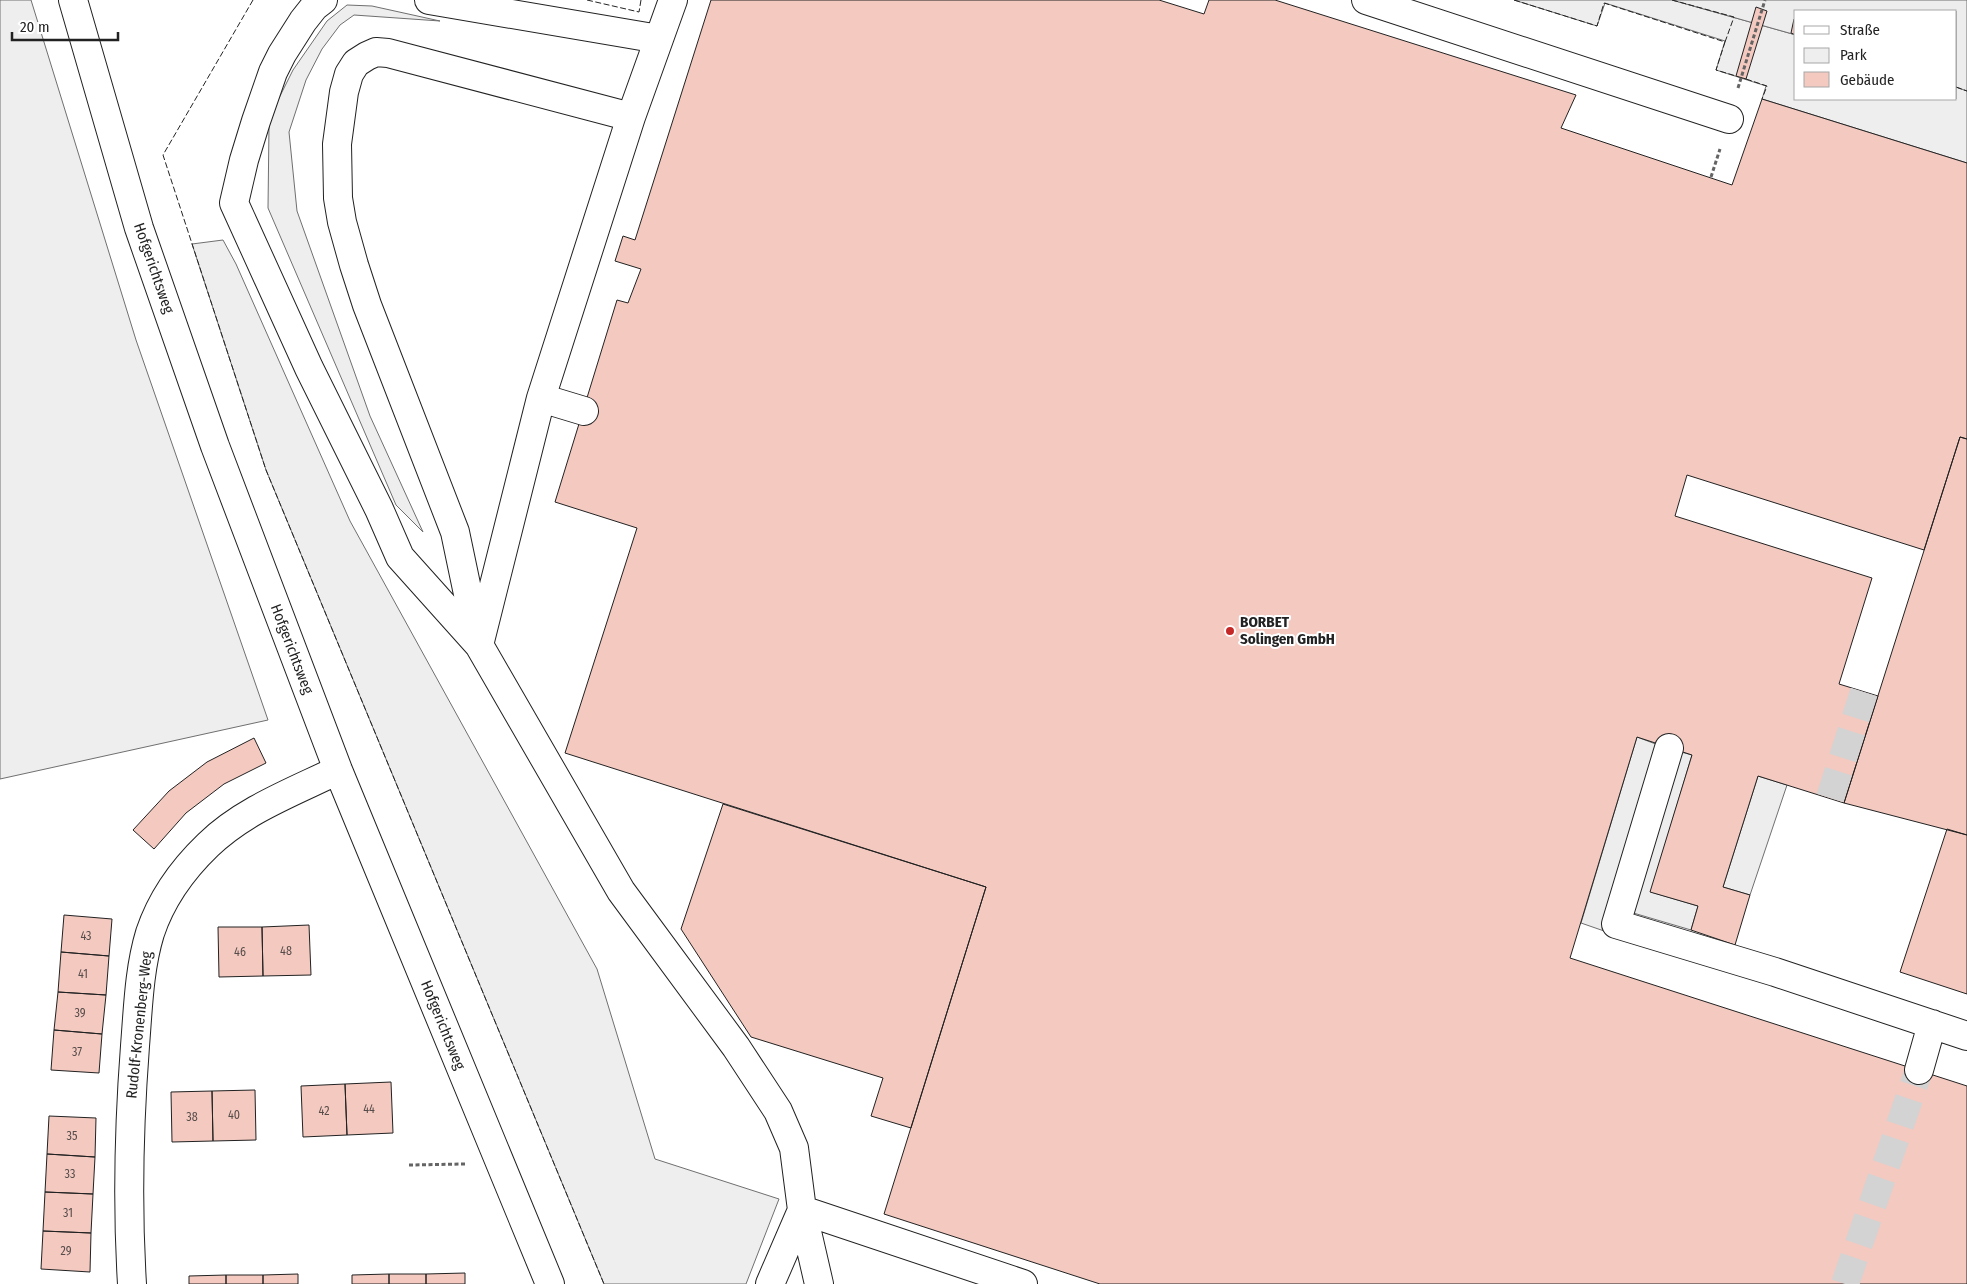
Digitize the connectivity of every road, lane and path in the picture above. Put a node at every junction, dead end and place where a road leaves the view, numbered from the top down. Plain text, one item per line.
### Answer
1 (73, 0) edge
2 (324, 0) edge
3 (429, 0) edge
4 (673, 0) edge
5 (1366, 0) edge
6 (659, 39) junction
7 (631, 117) junction
8 (1729, 119) dead end
9 (541, 398) junction
10 (584, 411) dead end
11 (478, 645) junction
12 (1669, 748) dead end
13 (338, 770) junction
14 (1932, 1024) junction
15 (1967, 1036) edge
16 (1919, 1070) tunnel mouth
17 (501, 1164) junction
18 (408, 1165) dead end
19 (802, 1210) junction
20 (132, 1284) edge
21 (550, 1284) edge
22 (770, 1284) edge
23 (820, 1284) edge
24 (1023, 1284) edge

1 - 13 street, Hofgerichtsweg
2 - 11 street
3 - 6 street
4 - 6 street
5 - 8 street
6 - 7 street
7 - 9 street
7 - 11 street
9 - 10 street
9 - 11 street
11 - 19 street
12 - 14 street
13 - 17 street, Hofgerichtsweg
13 - 20 street, Rudolf-Kronenberg-Weg
14 - 15 street
14 - 16 street
17 - 18 path
17 - 21 street, Hofgerichtsweg
19 - 22 street
19 - 23 street
19 - 24 street

